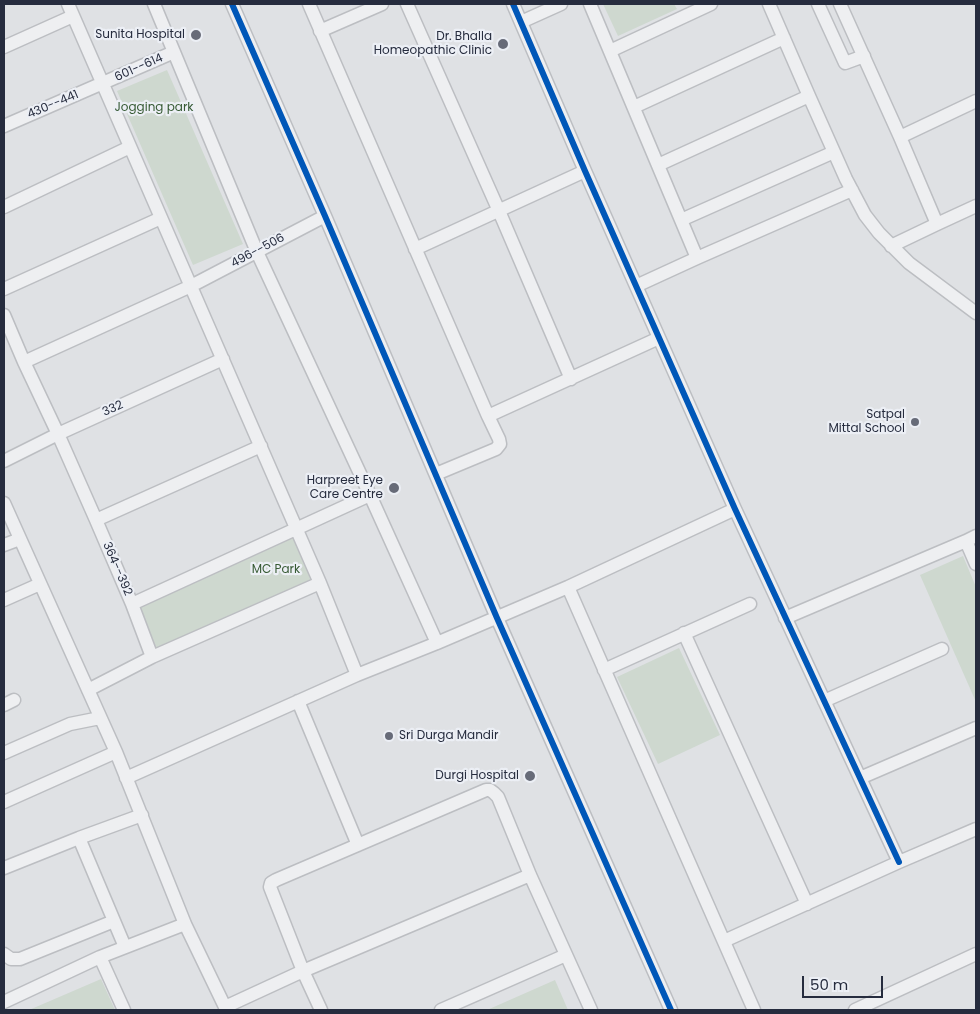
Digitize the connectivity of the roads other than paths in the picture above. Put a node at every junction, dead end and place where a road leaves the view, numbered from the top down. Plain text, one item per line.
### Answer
1 (68, 4) edge
2 (154, 4) edge
3 (232, 4) edge
4 (308, 4) edge
5 (382, 4) edge
6 (407, 4) edge
7 (513, 4) edge
8 (562, 4) edge
9 (590, 4) edge
10 (711, 4) edge
11 (769, 4) edge
12 (818, 4) edge
13 (840, 4) edge
14 (73, 16) junction
15 (522, 22) junction
16 (320, 31) junction
17 (784, 38) junction
18 (4, 47) edge
19 (610, 50) junction
20 (174, 52) junction
21 (864, 56) junction
22 (103, 84) junction
23 (809, 96) junction
24 (976, 101) edge
25 (634, 107) junction
26 (4, 126) edge
27 (900, 137) junction
28 (130, 147) junction
29 (834, 152) junction
30 (658, 164) junction
31 (585, 171) junction
32 (852, 190) junction
33 (976, 206) edge
34 (4, 207) edge
35 (499, 211) junction
36 (325, 216) junction
37 (161, 218) junction
38 (681, 220) junction
39 (937, 224) junction
40 (891, 246) junction
41 (415, 249) junction
42 (257, 252) junction
43 (697, 258) junction
44 (191, 286) junction
45 (636, 286) junction
46 (4, 289) edge
47 (976, 313) edge
48 (4, 315) edge
49 (659, 338) junction
50 (223, 359) junction
51 (24, 362) junction
52 (571, 379) junction
53 (488, 416) junction
54 (58, 434) junction
55 (261, 446) junction
56 (4, 461) edge
57 (436, 474) junction
58 (370, 495) junction
59 (4, 503) edge
60 (736, 509) junction
61 (96, 520) junction
62 (297, 530) junction
63 (20, 538) junction
64 (971, 539) edge
65 (4, 545) edge
66 (976, 564) edge
67 (320, 583) junction
68 (40, 584) junction
69 (568, 587) junction
70 (4, 600) edge
71 (132, 604) junction
72 (750, 604) dead end
73 (497, 618) junction
74 (785, 618) junction
75 (684, 634) junction
76 (436, 643) junction
77 (942, 649) dead end
78 (152, 657) junction
79 (604, 670) junction
80 (357, 675) junction
81 (88, 690) junction
82 (298, 701) junction
83 (824, 701) junction
84 (100, 718) junction
85 (976, 728) edge
86 (116, 752) junction
87 (4, 753) edge
88 (126, 778) junction
89 (860, 778) junction
90 (4, 802) edge
91 (142, 816) junction
92 (976, 830) edge
93 (79, 838) junction
94 (358, 845) junction
95 (898, 862) junction
96 (4, 868) edge
97 (530, 875) junction
98 (807, 904) junction
99 (114, 921) junction
100 (185, 924) junction
101 (724, 940) junction
102 (125, 947) junction
103 (4, 954) edge
104 (976, 954) edge
105 (566, 955) junction
106 (100, 957) junction
107 (303, 971) junction
108 (4, 1002) edge
109 (869, 1007) edge
110 (225, 1009) edge
111 (124, 1010) edge
112 (321, 1010) edge
113 (441, 1010) edge
114 (591, 1010) edge
115 (671, 1010) edge
116 (754, 1010) edge
117 (855, 1010) edge

1 - 14 street
2 - 20 street
3 - 36 street
4 - 16 street
5 - 16 street
6 - 35 street
7 - 15 street
8 - 15 street
9 - 19 street
10 - 19 street
11 - 17 street
12 - 21 street
13 - 21 street
14 - 18 street
14 - 22 street
15 - 31 street
16 - 41 street
17 - 23 street
17 - 25 street
19 - 25 street
20 - 22 street, 601--614
20 - 42 street
21 - 27 street
22 - 26 street, 430--441
22 - 28 street
23 - 29 street
23 - 30 street
24 - 27 street
25 - 30 street
27 - 39 street
28 - 34 street
28 - 37 street
29 - 32 street
29 - 38 street
30 - 38 street
31 - 35 street
31 - 45 street
32 - 40 street
32 - 43 street
33 - 39 street
35 - 41 street
35 - 52 street
36 - 42 street, 496--506
36 - 57 street
37 - 44 street
37 - 46 street
38 - 43 street
39 - 40 street
40 - 47 street
41 - 53 street
42 - 44 street, 496--506
42 - 58 street
43 - 45 street
44 - 50 street
44 - 51 street, 496--506
45 - 49 street
48 - 51 street, 364--392
49 - 52 street
49 - 60 street
50 - 54 street, 332
50 - 55 street
51 - 54 street, 364--392
52 - 53 street
53 - 57 street
54 - 56 street, 332
54 - 61 street, 364--392
55 - 61 street
55 - 62 street
57 - 73 street
58 - 62 street
58 - 76 street
59 - 63 street
60 - 69 street
60 - 74 street
61 - 71 street, 364--392
62 - 67 street
62 - 71 street
63 - 65 street
63 - 68 street
64 - 66 street
64 - 74 street
67 - 78 street
67 - 80 street
68 - 70 street
68 - 81 street
69 - 73 street
69 - 79 street
71 - 78 street, 364--392
72 - 75 street
73 - 76 street
73 - 115 street
74 - 83 street
75 - 79 street
75 - 98 street
76 - 80 street
77 - 83 street
78 - 81 street
79 - 101 street
80 - 82 street
81 - 84 street
82 - 88 street
82 - 94 street
83 - 89 street
84 - 86 street
84 - 87 street
85 - 89 street
86 - 88 street
86 - 90 street
88 - 91 street
89 - 95 street
91 - 93 street
91 - 100 street
92 - 95 street
93 - 96 street
93 - 99 street
94 - 97 street
94 - 107 street
95 - 98 street
97 - 105 street
97 - 107 street
98 - 101 street
99 - 102 street
99 - 103 street
100 - 102 street
100 - 110 street
101 - 116 street
102 - 106 street
104 - 109 street
105 - 113 street
105 - 114 street
106 - 108 street
106 - 111 street
107 - 110 street
107 - 112 street
109 - 117 street

